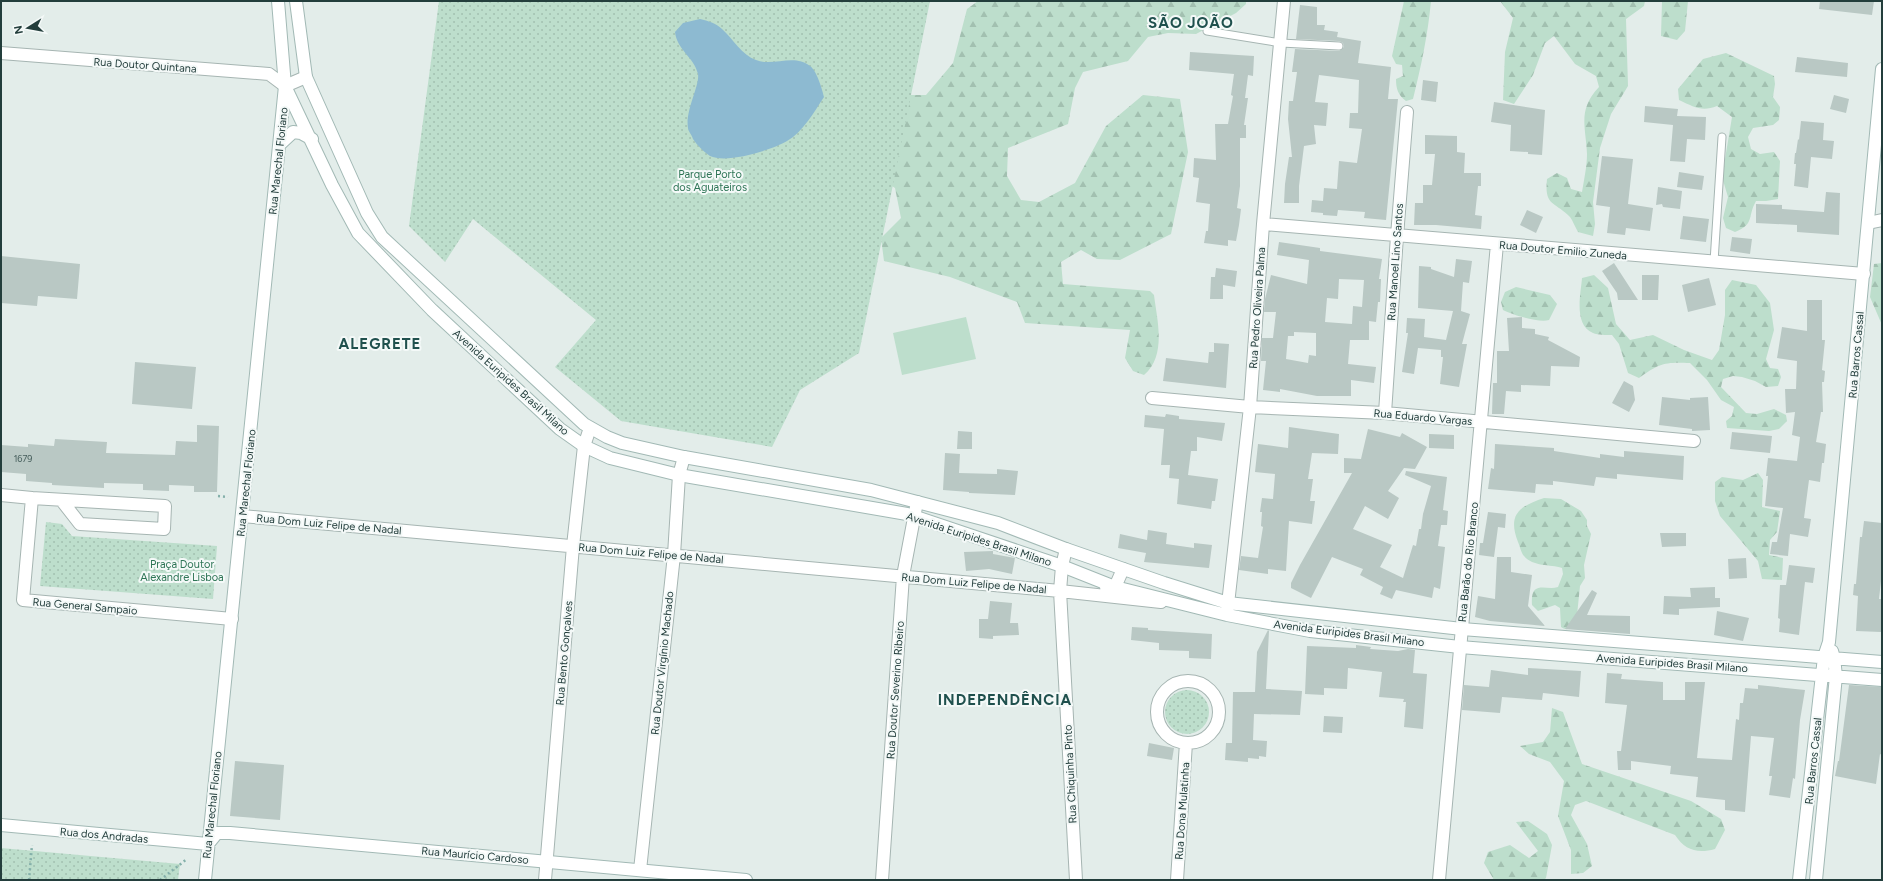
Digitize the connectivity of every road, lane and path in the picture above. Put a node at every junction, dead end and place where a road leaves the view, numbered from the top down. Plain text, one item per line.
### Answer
1 (278, 1) edge
2 (296, 1) edge
3 (1284, 1) edge
4 (1207, 30) dead end
5 (1281, 42) junction
6 (1339, 46) dead end
7 (1, 54) edge
8 (1882, 69) edge
9 (306, 77) junction
10 (285, 86) junction
11 (1407, 112) dead end
12 (1722, 136) dead end
13 (312, 139) junction
14 (280, 144) junction
15 (1882, 220) edge
16 (1868, 223) junction
17 (1263, 224) junction
18 (1397, 236) junction
19 (1497, 244) junction
20 (1714, 262) junction
21 (1864, 274) junction
22 (488, 335) junction
23 (475, 350) junction
24 (1152, 398) dead end
25 (1250, 407) junction
26 (1385, 413) junction
27 (1482, 422) junction
28 (590, 428) junction
29 (1694, 441) dead end
30 (584, 446) junction
31 (684, 457) junction
32 (679, 475) junction
33 (1, 495) edge
34 (218, 496) dead end
35 (228, 497) dead end
36 (32, 498) junction
37 (62, 501) junction
38 (917, 502) junction
39 (242, 516) junction
40 (913, 516) junction
41 (573, 546) junction
42 (1066, 549) junction
43 (674, 555) junction
44 (1062, 566) junction
45 (1123, 569) junction
46 (903, 576) junction
47 (1115, 586) junction
48 (1060, 591) junction
49 (1228, 603) junction
50 (1192, 606) junction
51 (1227, 616) junction
52 (232, 619) junction
53 (1462, 629) junction
54 (1643, 643) junction
55 (1460, 646) junction
56 (1829, 658) junction
57 (1642, 661) junction
58 (1882, 662) edge
59 (1822, 675) junction
60 (1836, 676) junction
61 (1882, 680) edge
62 (1186, 743) junction
63 (1, 825) edge
64 (208, 844) junction
65 (32, 845) dead end
66 (1803, 852) junction
67 (1819, 854) junction
68 (187, 860) dead end
69 (547, 861) junction
70 (640, 870) junction
71 (29, 880) edge
72 (160, 880) edge
73 (205, 880) edge
74 (545, 880) edge
75 (746, 880) edge
76 (882, 880) edge
77 (1076, 880) edge
78 (1177, 880) edge
79 (1439, 880) edge
80 (1800, 880) edge
81 (1816, 880) edge

1 - 10 street, Avenida Euripides Brasil Milano
2 - 9 street, Avenida Euripides Brasil Milano
3 - 5 street, Rua Pedro Oliveira Palma
4 - 5 lane
5 - 6 lane
5 - 17 street, Rua Pedro Oliveira Palma
7 - 10 street, Rua Doutor Quintana
8 - 16 street, Rua Barros Cassal
9 - 10 street
9 - 22 street, Avenida Euripides Brasil Milano
10 - 13 street, Avenida Euripides Brasil Milano
10 - 14 street, Rua Marechal Floriano
11 - 18 street, Rua Manoel Lino Santos
12 - 20 lane
13 - 14 street
13 - 23 street, Avenida Euripides Brasil Milano
14 - 39 street, Rua Marechal Floriano
15 - 16 street
16 - 21 street, Rua Barros Cassal
17 - 18 street, Rua Doutor Emilio Zuneda
17 - 25 street, Rua Pedro Oliveira Palma
18 - 19 street, Rua Doutor Emilio Zuneda
18 - 26 street, Rua Manoel Lino Santos
19 - 20 street, Rua Doutor Emilio Zuneda
19 - 27 street, Rua Barão do Rio Branco
20 - 21 street, Rua Doutor Emilio Zuneda
21 - 56 street, Rua Barros Cassal
22 - 23 street
22 - 28 street, Avenida Euripides Brasil Milano
23 - 30 street, Avenida Euripides Brasil Milano
24 - 25 street, Rua Eduardo Vargas
25 - 26 street, Rua Eduardo Vargas
25 - 49 street, Rua Pedro Oliveira Palma
26 - 27 street, Rua Eduardo Vargas
27 - 29 street, Rua Eduardo Vargas
27 - 53 street, Rua Barão do Rio Branco
28 - 30 street, Rua Bento Gonçalves
28 - 31 street, Avenida Euripides Brasil Milano
30 - 32 street, Avenida Euripides Brasil Milano
30 - 41 street, Rua Bento Gonçalves
31 - 32 street, Rua Doutor Virgínio Machado
31 - 38 street, Avenida Euripides Brasil Milano
32 - 40 street, Avenida Euripides Brasil Milano
32 - 43 street, Rua Doutor Virgínio Machado
33 - 36 street
34 - 35 path
36 - 37 street
36 - 52 street, Rua General Sampaio
37 - 37 street
38 - 40 street, Rua Doutor Severino Ribeiro
38 - 42 street, Avenida Euripides Brasil Milano
39 - 41 street, Rua Dom Luiz Felipe de Nadal
39 - 52 street, Rua Marechal Floriano
40 - 44 street, Avenida Euripides Brasil Milano
40 - 46 street, Rua Doutor Severino Ribeiro
41 - 43 street, Rua Dom Luiz Felipe de Nadal
41 - 69 street, Rua Bento Gonçalves
42 - 44 street, Rua Chiquinha Pinto
42 - 45 street, Avenida Euripides Brasil Milano
43 - 46 street, Rua Dom Luiz Felipe de Nadal
43 - 70 street, Rua Doutor Virgínio Machado
44 - 47 street, Avenida Euripides Brasil Milano
44 - 48 street, Rua Chiquinha Pinto
45 - 47 street
45 - 49 street, Avenida Euripides Brasil Milano
46 - 48 street, Rua Dom Luiz Felipe de Nadal
46 - 76 street, Rua Doutor Severino Ribeiro
47 - 48 street, Rua Dom Luiz Felipe de Nadal
47 - 50 street, Avenida Euripides Brasil Milano
48 - 50 street, Rua Dom Luiz Felipe de Nadal
48 - 77 street, Rua Chiquinha Pinto
49 - 51 street, Rua Pedro Oliveira Palma
49 - 53 street, Avenida Euripides Brasil Milano
50 - 51 street, Avenida Euripides Brasil Milano
51 - 55 street, Avenida Euripides Brasil Milano
52 - 64 street, Rua Marechal Floriano
53 - 54 street, Avenida Euripides Brasil Milano
53 - 55 street, Rua Barão do Rio Branco
54 - 56 street, Avenida Euripides Brasil Milano
54 - 57 street
55 - 57 street, Avenida Euripides Brasil Milano
55 - 79 street, Rua Barão do Rio Branco
56 - 58 street, Avenida Euripides Brasil Milano
56 - 59 street, Rua Barros Cassal
56 - 60 street, Rua Barros Cassal
57 - 59 street, Avenida Euripides Brasil Milano
59 - 60 street, Avenida Euripides Brasil Milano
59 - 66 street, Rua Barros Cassal
60 - 61 street, Avenida Euripides Brasil Milano
60 - 67 street, Rua Barros Cassal
62 - 62 street
62 - 78 street, Rua Dona Mulatinha
63 - 64 street, Rua dos Andradas
64 - 69 street, Rua Maurício Cardoso
64 - 73 street, Rua Marechal Floriano
65 - 71 path
66 - 67 street
66 - 80 street, Rua Barros Cassal
67 - 81 street, Rua Barros Cassal
68 - 72 path
69 - 70 street, Rua Maurício Cardoso
69 - 74 street, Rua Bento Gonçalves
70 - 75 street, Rua Maurício Cardoso

